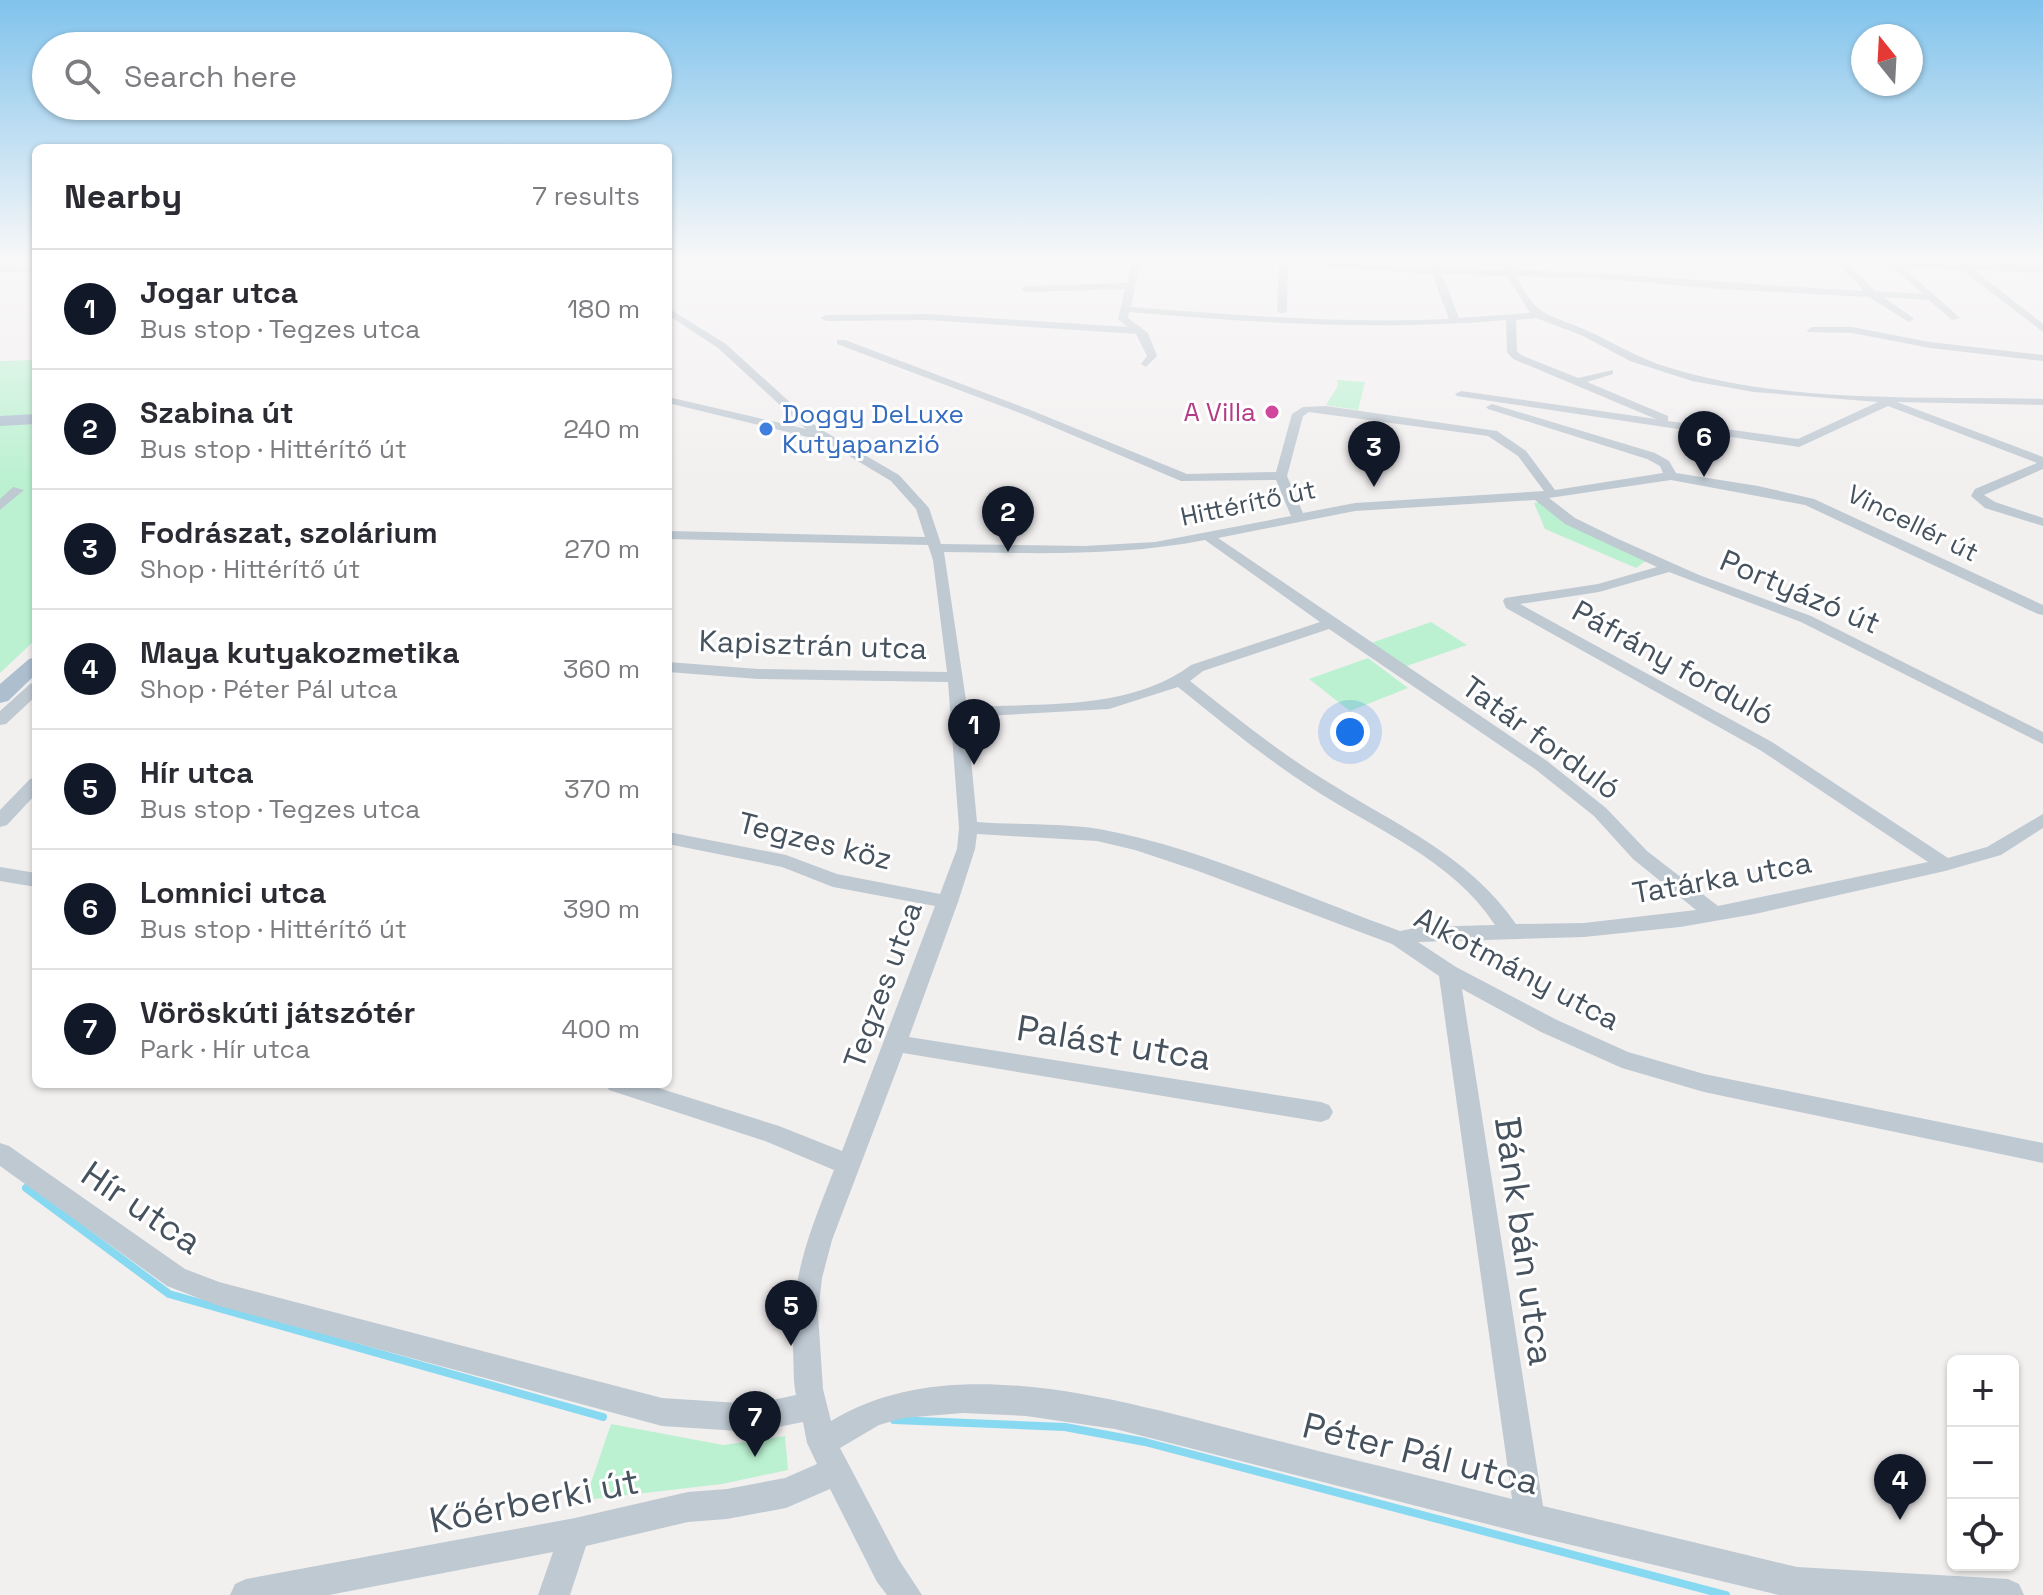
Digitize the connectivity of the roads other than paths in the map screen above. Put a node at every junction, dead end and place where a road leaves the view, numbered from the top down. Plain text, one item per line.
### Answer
1 (701, 332) edge
2 (1140, 332) edge
3 (1512, 332) edge
4 (1583, 332) edge
5 (1865, 332) edge
6 (841, 342) dead end
7 (2043, 358) edge
8 (1146, 364) dead end
9 (1609, 372) dead end
10 (1577, 382) junction
11 (672, 401) edge
12 (1881, 401) junction
13 (2043, 402) edge
14 (32, 419) edge
15 (0, 421) edge
16 (1672, 424) junction
17 (841, 444) junction
18 (2043, 463) edge
19 (1281, 476) junction
20 (1671, 476) junction
21 (0, 490) edge
22 (1758, 490) joint
23 (1545, 495) junction
24 (0, 506) edge
25 (1298, 517) junction
26 (2043, 522) edge
27 (672, 535) edge
28 (1210, 538) junction
29 (936, 545) junction
30 (1669, 568) junction
31 (2043, 611) edge
32 (1331, 623) junction
33 (32, 667) edge
34 (672, 667) edge
35 (956, 677) junction
36 (1180, 681) junction
37 (32, 691) edge
38 (0, 696) edge
39 (960, 712) junction
40 (0, 720) edge
41 (2043, 739) edge
42 (32, 787) edge
43 (2043, 820) edge
44 (0, 821) edge
45 (968, 828) junction
46 (672, 839) edge
47 (1945, 865) junction
48 (0, 874) edge
49 (32, 879) edge
50 (948, 902) junction
51 (1714, 914) junction
52 (1511, 933) junction
53 (1399, 939) junction
54 (1449, 972) junction
55 (896, 1043) junction
56 (631, 1088) edge
57 (1321, 1112) dead end
58 (0, 1153) edge
59 (2043, 1153) edge
60 (849, 1165) junction
61 (812, 1406) junction
62 (822, 1443) junction
63 (835, 1471) junction
64 (1530, 1520) junction
65 (575, 1533) junction
66 (246, 1595) edge
67 (554, 1595) edge
68 (906, 1595) edge
69 (2008, 1595) edge

1 - 17 street
2 - 8 street
3 - 10 street
4 - 12 street
5 - 7 street
6 - 19 street
9 - 10 street
10 - 16 street
11 - 17 street
12 - 13 street
12 - 16 street
12 - 18 street
14 - 15 main road
16 - 20 street
17 - 29 street, Tegzes utca
18 - 26 street
19 - 23 street, Portyázó út
19 - 25 street
20 - 22 street, Hittérítő út
20 - 23 street, Hittérítő út
21 - 24 street
22 - 31 street, Vincellér út
23 - 25 street, Hittérítő út
23 - 30 street, Portyázó út
25 - 28 street, Hittérítő út
27 - 29 street, Hittérítő út
28 - 29 street, Hittérítő út
28 - 32 street, Tatár forduló
29 - 35 street, Tegzes utca
30 - 41 street, Portyázó út
30 - 47 street, Páfrány forduló
32 - 36 street
32 - 51 street, Tatár forduló
33 - 38 main road
34 - 35 street, Kapisztrán utca
35 - 39 street, Tegzes utca
36 - 39 street
36 - 52 street
37 - 40 street
39 - 45 street, Tegzes utca
42 - 44 street
43 - 47 street, Tatárka utca
45 - 50 street, Tegzes utca
45 - 53 street, Alkotmány utca
46 - 50 street, Tegzes köz
47 - 51 street, Tatárka utca
48 - 49 street
50 - 55 street, Tegzes utca
51 - 52 street, Tatárka utca
52 - 53 street, Tatárka utca
53 - 54 street, Alkotmány utca
54 - 59 street, Alkotmány utca
54 - 64 street, Bánk bán utca
55 - 57 street, Palást utca
55 - 60 street, Tegzes utca
56 - 60 street
58 - 61 street, Hír utca
60 - 61 street, Tegzes utca
61 - 62 street, Tegzes utca
62 - 63 street, Tegzes utca
62 - 64 street, Péter Pál utca
63 - 65 street, Kőérberki út
63 - 68 street, Tegzes utca
64 - 69 street, Péter Pál utca
65 - 66 street, Kőérberki út
65 - 67 street

